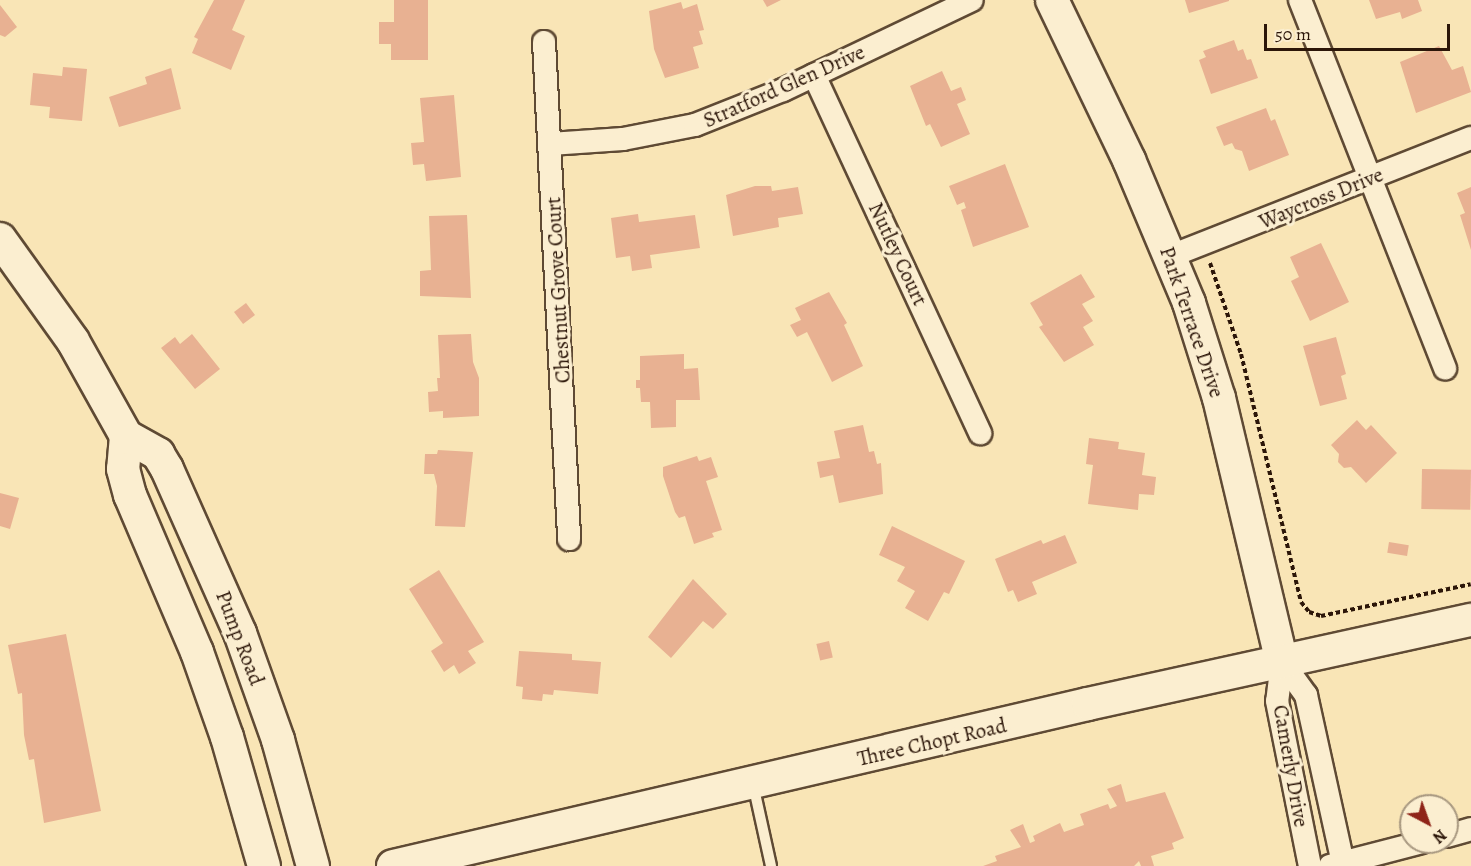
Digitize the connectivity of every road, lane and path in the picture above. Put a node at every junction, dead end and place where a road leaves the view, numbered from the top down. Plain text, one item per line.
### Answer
1 (972, 0) edge
2 (1052, 0) edge
3 (1300, 0) edge
4 (544, 42) dead end
5 (814, 75) junction
6 (1471, 138) edge
7 (550, 144) junction
8 (1371, 178) junction
9 (0, 239) edge
10 (1201, 244) junction
11 (1171, 256) junction
12 (1445, 369) dead end
13 (980, 433) dead end
14 (126, 436) junction
15 (569, 539) dead end
16 (1471, 584) edge
17 (1471, 620) edge
18 (1282, 662) junction
19 (1318, 749) junction
20 (1287, 752) junction
21 (753, 784) junction
22 (1326, 788) junction
23 (1295, 791) junction
24 (1399, 848) edge
25 (1337, 864) edge
26 (264, 866) edge
27 (313, 866) edge
28 (393, 866) edge
29 (771, 866) edge
30 (1310, 866) edge

1 - 5 street, Stratford Glen Drive
2 - 11 main road, Park Terrace Drive
3 - 8 street
4 - 7 street, Chestnut Grove Court
5 - 7 street, Stratford Glen Drive
5 - 13 street, Nutley Court
6 - 8 street, Waycross Drive
7 - 15 street, Chestnut Grove Court
8 - 10 street, Waycross Drive
8 - 12 street
9 - 14 main road
10 - 11 street, Waycross Drive
10 - 16 path
11 - 18 main road, Park Terrace Drive
14 - 26 main road
14 - 27 main road, Pump Road
17 - 18 main road, Three Chopt Road
18 - 19 street, Camerly Drive
18 - 20 street, Camerly Drive
18 - 21 main road, Three Chopt Road
19 - 20 street
19 - 22 street, Camerly Drive
20 - 23 street, Camerly Drive
21 - 28 main road, Three Chopt Road
21 - 29 lane
22 - 23 street
22 - 25 street, Camerly Drive
23 - 30 street, Camerly Drive
24 - 25 street

